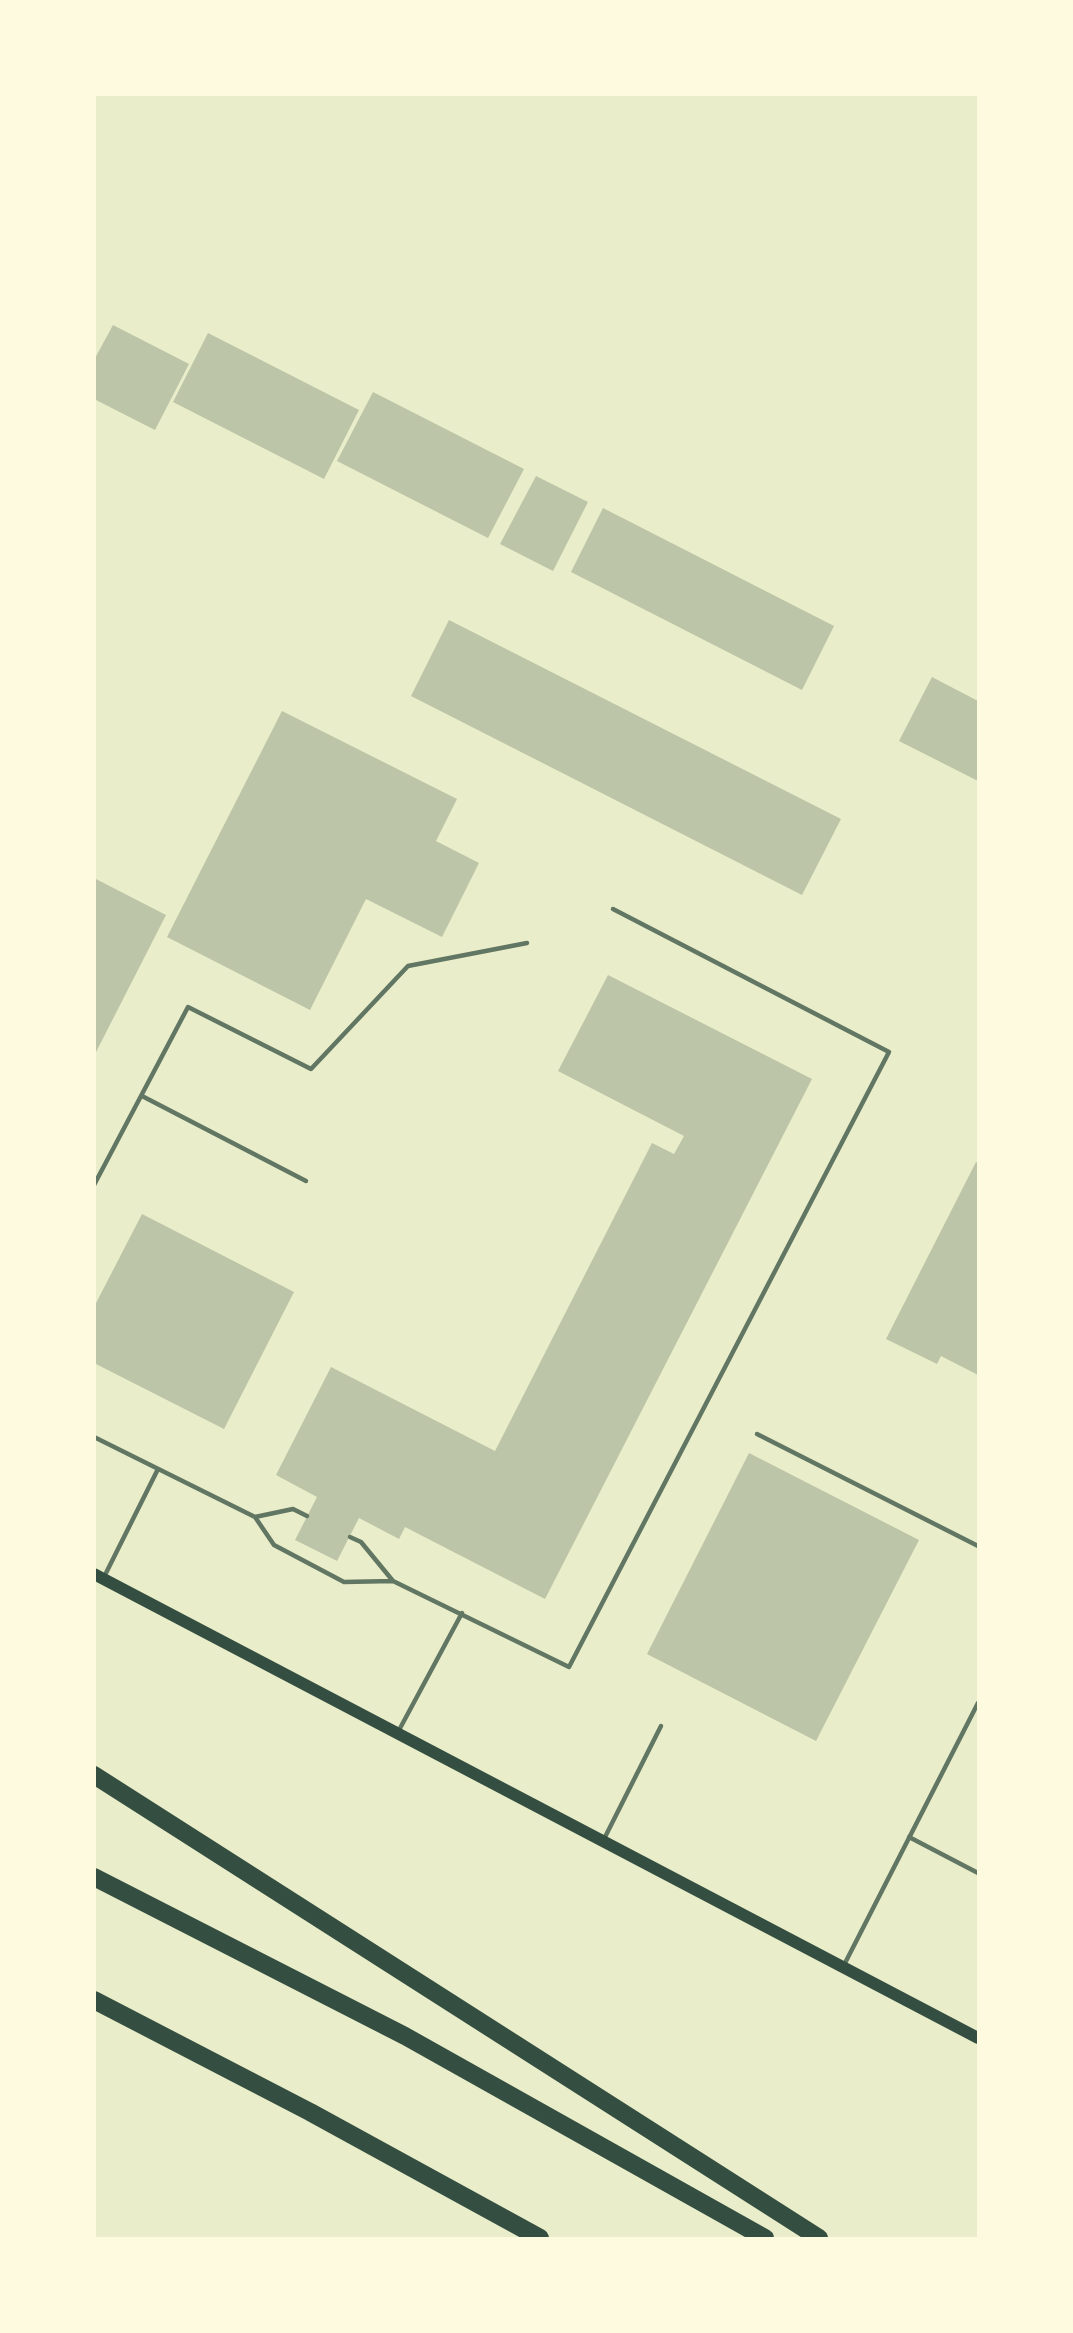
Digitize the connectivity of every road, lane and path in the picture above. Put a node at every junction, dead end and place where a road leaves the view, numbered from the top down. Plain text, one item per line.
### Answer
1 (613, 909) dead end
2 (526, 943) dead end
3 (142, 1096) junction
4 (306, 1181) dead end
5 (94, 1185) edge
6 (758, 1434) dead end
7 (94, 1437) edge
8 (158, 1469) junction
9 (307, 1516) dead end
10 (255, 1517) junction
11 (350, 1537) dead end
12 (978, 1546) edge
13 (99, 1577) edge
14 (393, 1581) junction
15 (462, 1613) junction
16 (978, 1703) edge
17 (661, 1726) dead end
18 (397, 1733) junction
19 (94, 1775) edge
20 (909, 1837) junction
21 (603, 1841) junction
22 (978, 1873) edge
23 (94, 1877) edge
24 (843, 1967) junction
25 (95, 2001) edge
26 (978, 2038) edge
27 (540, 2238) edge
28 (765, 2238) edge
29 (819, 2238) edge

1 - 15 lane
2 - 3 lane
3 - 4 lane
3 - 5 lane
6 - 12 lane
7 - 8 lane
8 - 10 lane
8 - 13 lane
9 - 10 lane
10 - 14 lane
11 - 14 lane
13 - 18 main road
14 - 15 lane
15 - 18 lane
16 - 20 lane
17 - 21 lane
18 - 21 main road
19 - 29 highway
20 - 22 lane
20 - 24 lane
21 - 24 main road
23 - 28 highway
24 - 26 main road
25 - 27 highway

